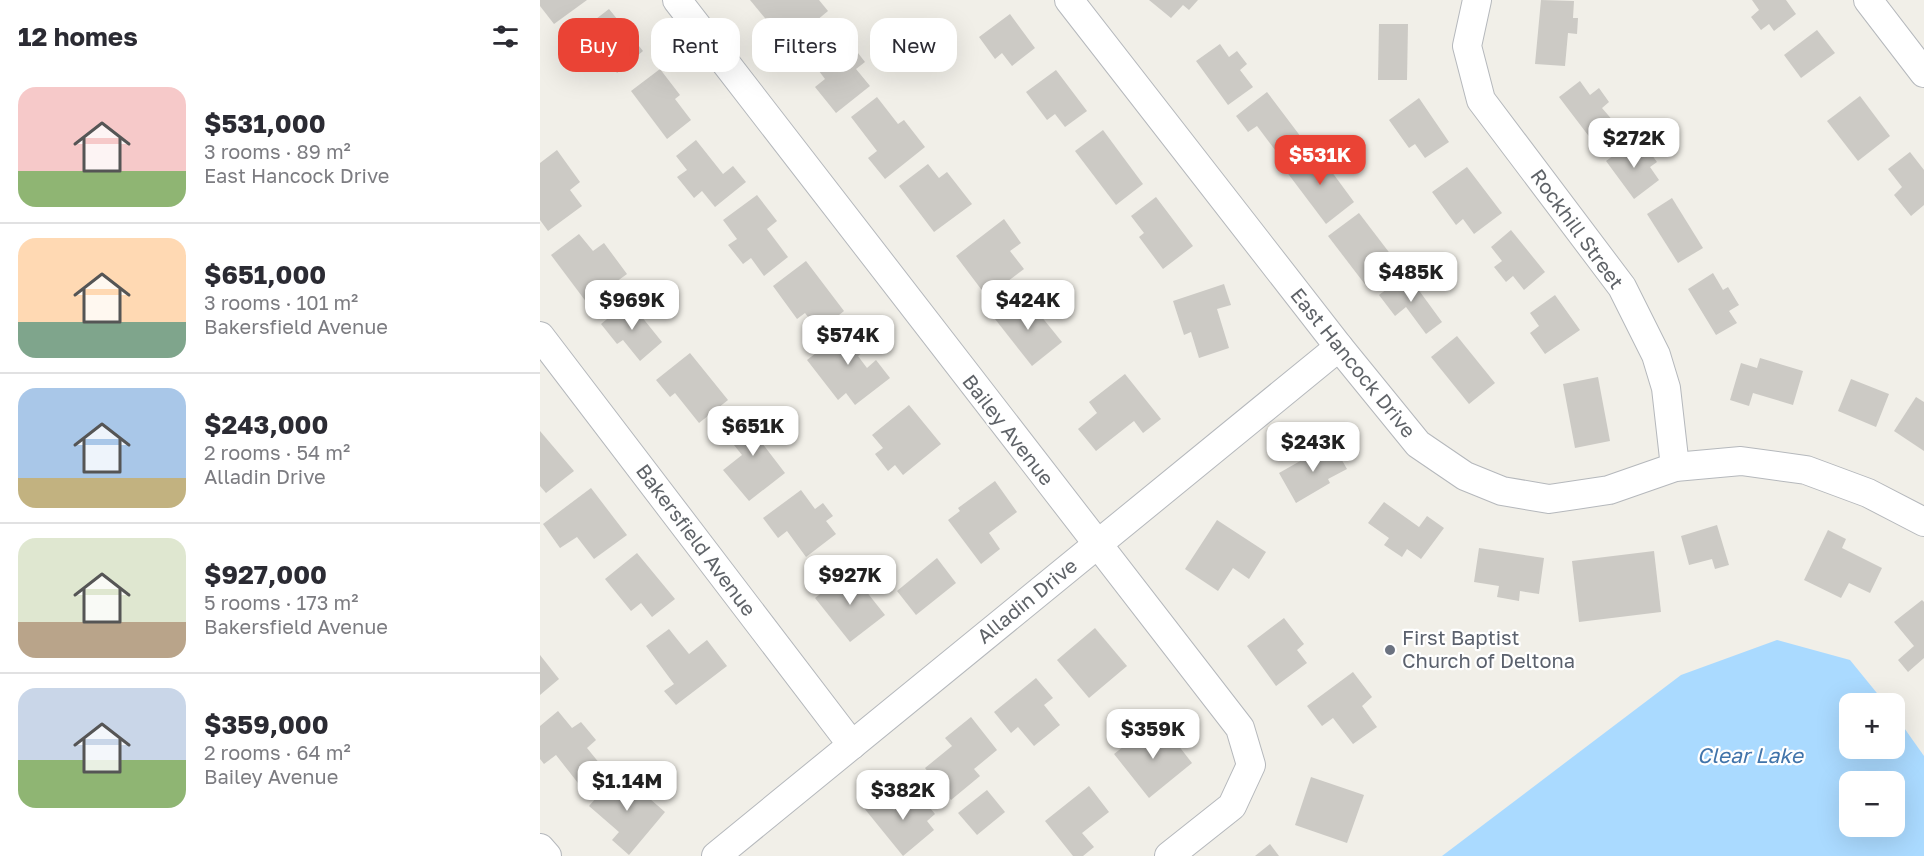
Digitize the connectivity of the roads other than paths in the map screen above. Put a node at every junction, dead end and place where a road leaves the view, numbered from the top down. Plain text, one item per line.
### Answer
1 (677, 0) edge
2 (1069, 0) edge
3 (1477, 0) edge
4 (1883, 5) edge
5 (1924, 73) edge
6 (540, 336) edge
7 (1339, 347) junction
8 (1675, 467) junction
9 (1924, 522) edge
10 (1097, 544) junction
11 (852, 745) junction
12 (540, 848) edge
13 (546, 856) edge
14 (716, 856) edge
15 (1169, 856) edge

1 - 10 street, Bailey Avenue
2 - 7 street, East Hancock Drive
3 - 8 street, Rockhill Street
4 - 5 street
6 - 11 street, Bakersfield Avenue
7 - 8 street, East Hancock Drive
7 - 10 street, Alladin Drive
8 - 9 street, East Hancock Drive
10 - 11 street, Alladin Drive
10 - 15 street, Bailey Avenue
11 - 14 street, Alladin Drive
12 - 13 street

